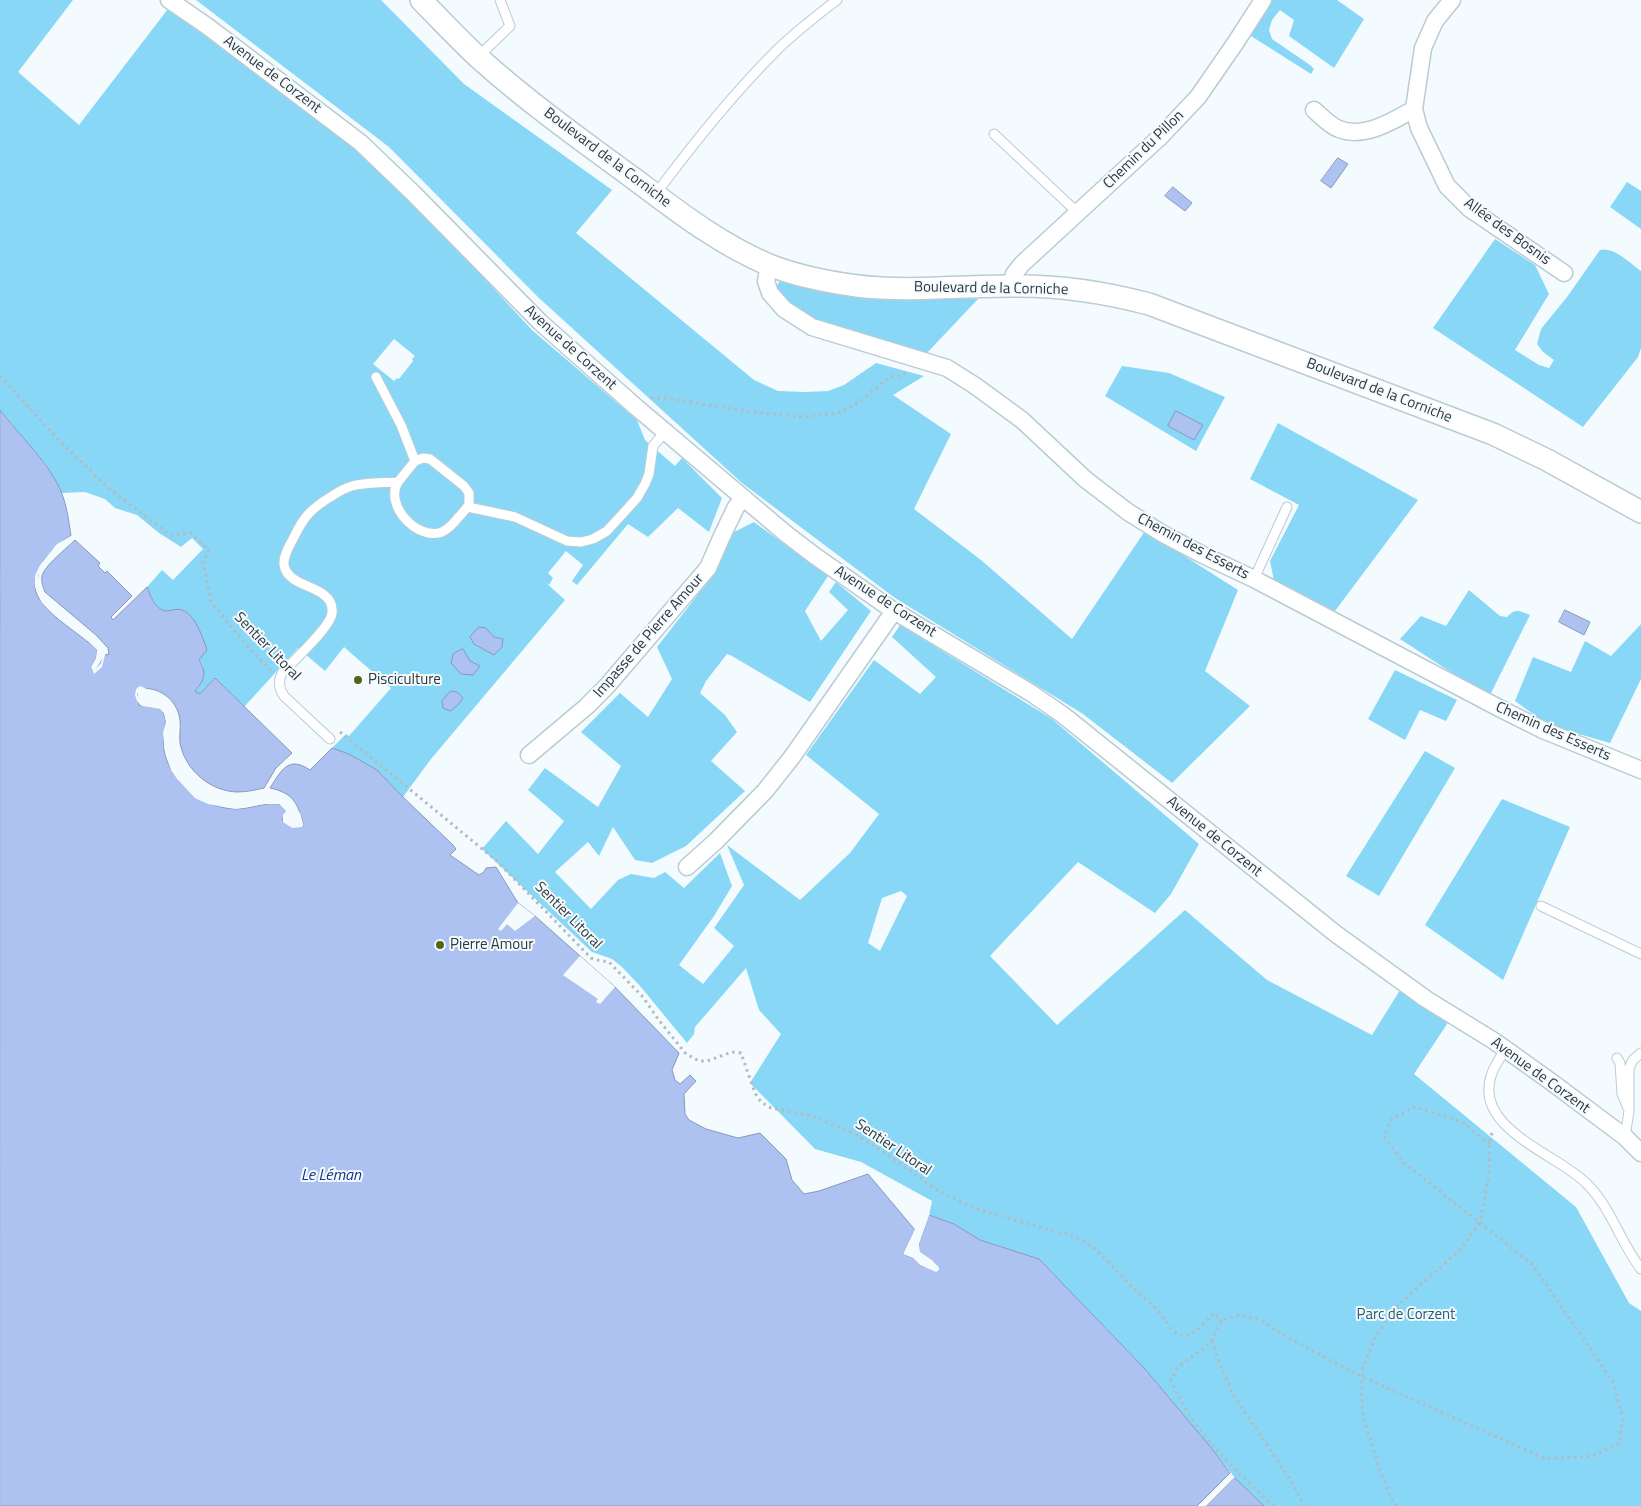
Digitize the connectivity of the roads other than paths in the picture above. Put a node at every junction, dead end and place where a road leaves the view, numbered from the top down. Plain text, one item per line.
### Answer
1 (169, 0) edge
2 (421, 0) edge
3 (500, 0) edge
4 (837, 0) edge
5 (1263, 0) edge
6 (1452, 0) edge
7 (478, 58) junction
8 (1414, 109) junction
9 (1314, 110) dead end
10 (994, 134) dead end
11 (655, 194) junction
12 (1078, 213) junction
13 (769, 265) junction
14 (1564, 273) dead end
15 (1012, 286) junction
16 (376, 377) dead end
17 (665, 432) junction
18 (415, 461) junction
19 (398, 482) junction
20 (744, 498) junction
21 (468, 507) junction
22 (1288, 507) dead end
23 (1641, 512) edge
24 (1254, 579) junction
25 (894, 611) junction
26 (330, 739) dead end
27 (529, 755) dead end
28 (1641, 770) edge
29 (687, 868) dead end
30 (1541, 906) dead end
31 (1641, 954) edge
32 (1507, 1047) junction
33 (1641, 1053) edge
34 (1617, 1058) dead end
35 (1629, 1111) junction
36 (1625, 1137) junction
37 (1641, 1153) edge
38 (1641, 1269) edge

1 - 17 street, Avenue de Corzent
2 - 7 street, Boulevard de la Corniche
3 - 7 lane
4 - 11 lane
5 - 12 street, Chemin du Pillon
6 - 8 street, Allée des Bosnis
7 - 11 street, Boulevard de la Corniche
8 - 9 street
8 - 14 street, Allée des Bosnis
10 - 12 lane
11 - 13 street, Boulevard de la Corniche
12 - 15 street, Chemin du Pillon
13 - 15 street, Boulevard de la Corniche
13 - 24 street, Chemin des Esserts
15 - 23 street, Boulevard de la Corniche
16 - 18 lane
17 - 20 street, Avenue de Corzent
17 - 21 lane
18 - 19 lane
18 - 21 lane
19 - 21 lane
19 - 26 lane
20 - 25 street, Avenue de Corzent
20 - 27 street, Impasse de Pierre Amour
22 - 24 lane
24 - 28 street, Chemin des Esserts
25 - 29 street
25 - 32 street, Avenue de Corzent
30 - 31 lane
32 - 36 street, Avenue de Corzent
32 - 38 lane
33 - 35 lane
34 - 35 lane
35 - 36 lane
36 - 37 street, Avenue de Corzent

